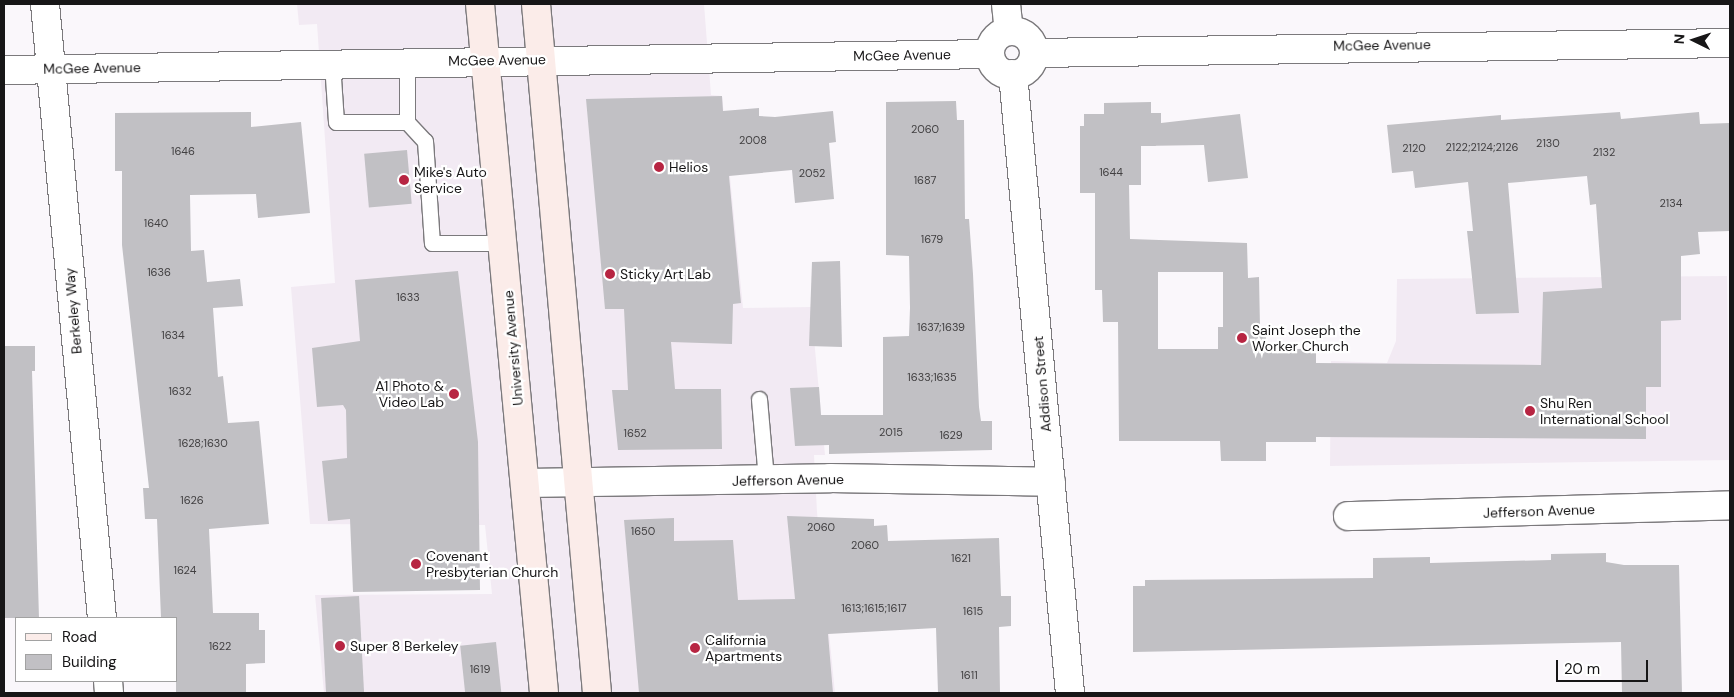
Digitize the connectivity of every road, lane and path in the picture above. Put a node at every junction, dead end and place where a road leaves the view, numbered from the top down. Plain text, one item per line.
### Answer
1 (44, 4) edge
2 (480, 4) edge
3 (536, 4) edge
4 (1006, 4) edge
5 (1009, 31) junction
6 (1730, 42) edge
7 (1034, 53) junction
8 (990, 54) junction
9 (486, 60) junction
10 (541, 60) junction
11 (407, 62) junction
12 (332, 63) junction
13 (4, 70) edge
14 (50, 70) junction
15 (1013, 74) junction
16 (407, 122) junction
17 (503, 243) junction
18 (759, 399) dead end
19 (766, 479) junction
20 (1051, 482) junction
21 (526, 483) junction
22 (578, 484) junction
23 (1730, 505) edge
24 (1348, 516) dead end
25 (102, 617) edge
26 (544, 693) edge
27 (597, 693) edge
28 (1070, 693) edge

1 - 14 street, Berkeley Way
2 - 9 main road, University Avenue
3 - 10 main road
4 - 5 street
5 - 7 street
5 - 8 street
6 - 7 street, McGee Avenue
7 - 15 street
8 - 10 street, McGee Avenue
8 - 15 street
9 - 10 street, McGee Avenue
9 - 11 street, McGee Avenue
9 - 17 main road, University Avenue
10 - 22 main road
11 - 12 street, McGee Avenue
11 - 16 lane
12 - 14 street, McGee Avenue
12 - 16 lane
13 - 14 street, McGee Avenue
14 - 25 street, Berkeley Way
15 - 20 street, Addison Street
16 - 17 lane
17 - 21 main road, University Avenue
18 - 19 lane
19 - 20 street, Jefferson Avenue
19 - 22 street, Jefferson Avenue
20 - 28 street, Addison Street
21 - 22 street, Jefferson Avenue
21 - 26 main road, University Avenue
22 - 27 main road
23 - 24 street, Jefferson Avenue

